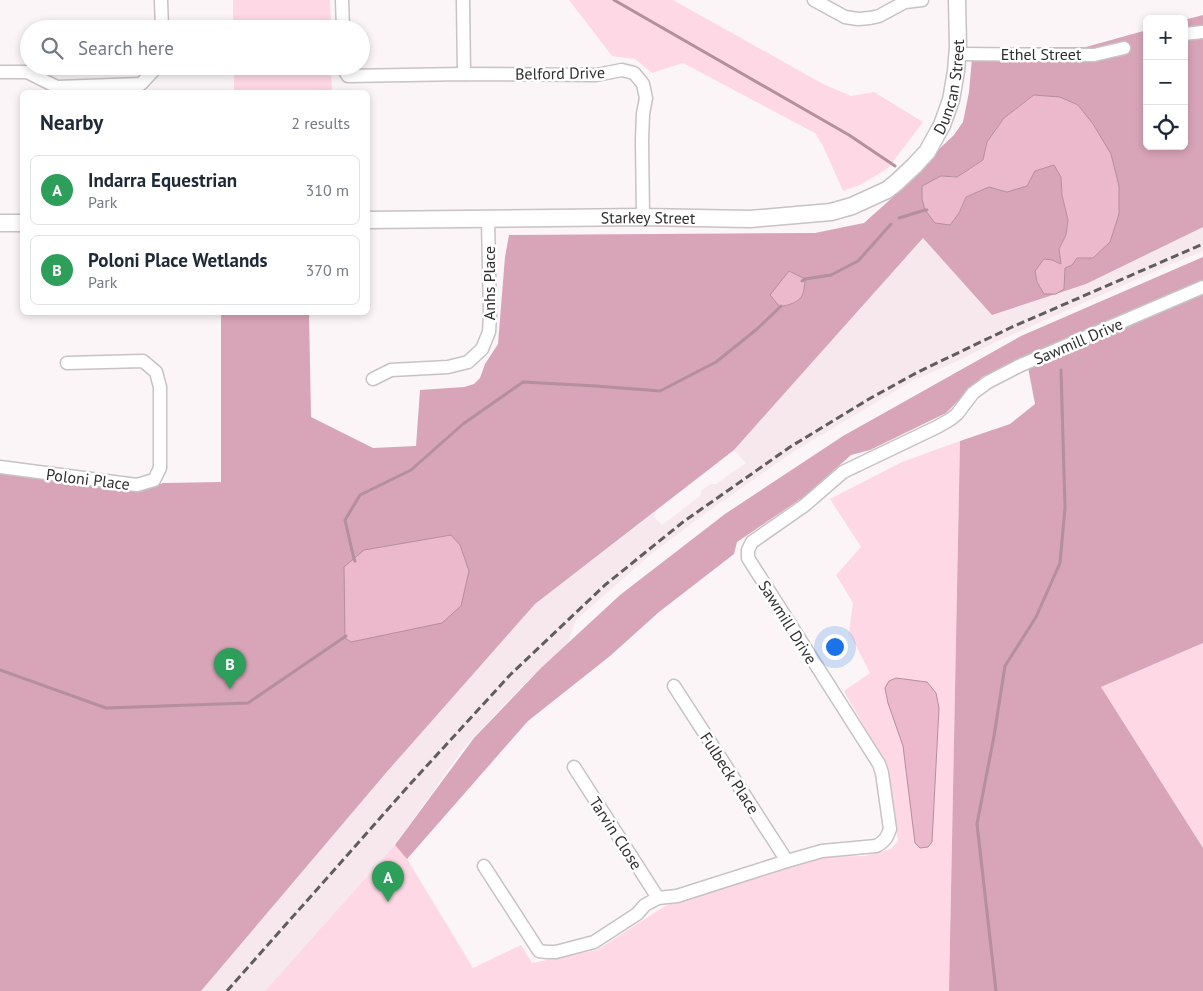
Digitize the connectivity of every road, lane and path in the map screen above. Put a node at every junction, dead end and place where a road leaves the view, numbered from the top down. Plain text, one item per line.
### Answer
1 (161, 0) edge
2 (342, 0) edge
3 (463, 0) edge
4 (814, 0) edge
5 (922, 0) edge
6 (957, 0) edge
7 (162, 20) edge
8 (343, 20) edge
9 (1203, 32) edge
10 (1188, 34) edge
11 (1124, 48) dead end
12 (958, 54) junction
13 (0, 72) edge
14 (20, 72) edge
15 (464, 74) junction
16 (33, 75) edge
17 (149, 75) edge
18 (347, 75) edge
19 (914, 166) joint
20 (643, 217) junction
21 (488, 218) junction
22 (370, 220) edge
23 (0, 223) edge
24 (20, 223) edge
25 (1203, 287) edge
26 (67, 363) dead end
27 (373, 379) dead end
28 (0, 467) edge
29 (674, 686) dead end
30 (574, 767) dead end
31 (787, 861) junction
32 (484, 866) dead end
33 (658, 898) junction

1 - 7 street
2 - 8 street
3 - 15 street
4 - 5 street
6 - 12 street, Duncan Street
9 - 10 street
11 - 12 street, Ethel Street
12 - 19 street, Duncan Street
13 - 14 street
15 - 18 street, Belford Drive
15 - 20 street, Belford Drive
16 - 17 street
19 - 20 street, Starkey Street
20 - 21 street, Starkey Street
21 - 22 street, Starkey Street
21 - 27 street, Anhs Place
23 - 24 street
25 - 31 street, Sawmill Drive
26 - 28 street, Poloni Place
29 - 31 street, Fulbeck Place
30 - 33 street, Tarvin Close
31 - 33 street, Sawmill Drive
32 - 33 street, Sawmill Drive

